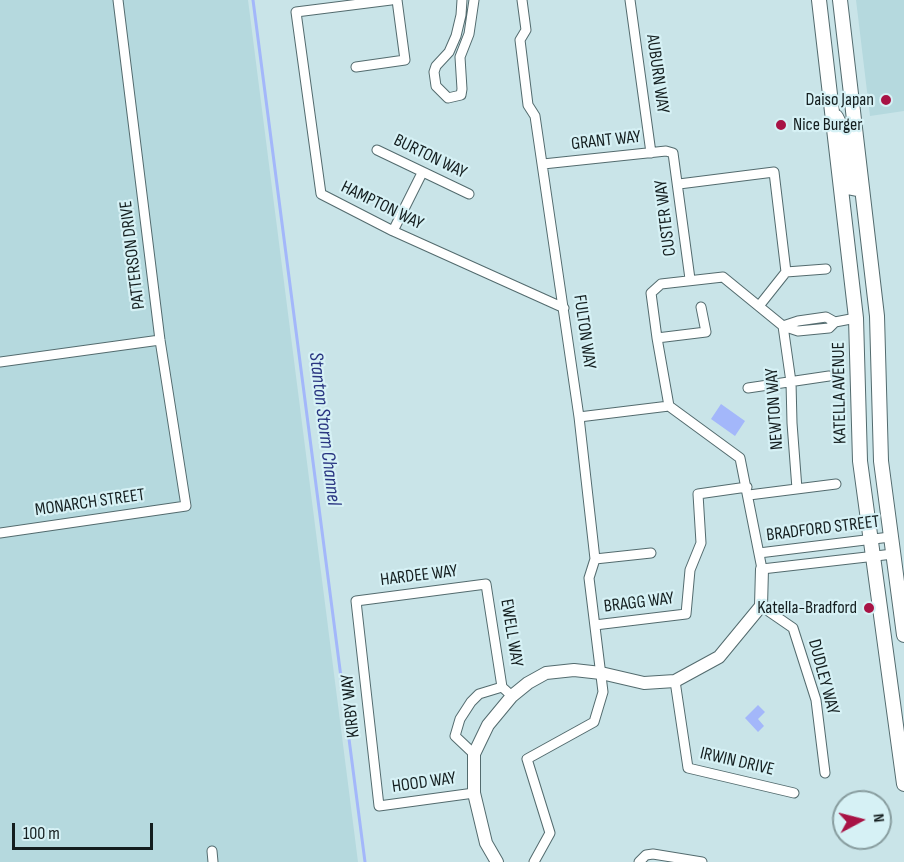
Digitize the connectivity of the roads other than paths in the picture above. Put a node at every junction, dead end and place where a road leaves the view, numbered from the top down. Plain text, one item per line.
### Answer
1 (118, 0) edge
2 (391, 0) edge
3 (397, 0) edge
4 (462, 0) edge
5 (474, 0) edge
6 (522, 0) edge
7 (630, 0) edge
8 (819, 0) edge
9 (840, 0) edge
10 (449, 52) junction
11 (460, 57) junction
12 (356, 67) dead end
13 (832, 109) junction
14 (377, 150) dead end
15 (651, 153) junction
16 (673, 153) joint
17 (543, 164) junction
18 (422, 173) junction
19 (678, 184) junction
20 (862, 190) junction
21 (468, 194) dead end
22 (393, 231) junction
23 (826, 269) dead end
24 (786, 272) junction
25 (690, 279) junction
26 (759, 306) junction
27 (701, 307) dead end
28 (564, 308) junction
29 (856, 318) junction
30 (783, 326) junction
31 (657, 338) junction
32 (160, 340) junction
33 (0, 362) edge
34 (829, 376) dead end
35 (791, 382) junction
36 (748, 388) dead end
37 (669, 406) junction
38 (579, 417) junction
39 (836, 484) dead end
40 (797, 489) junction
41 (748, 491) junction
42 (186, 506) joint
43 (0, 533) edge
44 (890, 537) junction
45 (871, 539) junction
46 (651, 553) dead end
47 (759, 553) junction
48 (893, 554) junction
49 (873, 556) junction
50 (595, 559) junction
51 (762, 569) junction
52 (486, 584) joint
53 (356, 601) joint
54 (761, 606) junction
55 (595, 625) junction
56 (904, 635) edge
57 (601, 673) junction
58 (675, 681) junction
59 (502, 687) junction
60 (512, 696) junction
61 (474, 754) junction
62 (825, 773) dead end
63 (904, 784) edge
64 (474, 793) junction
65 (794, 793) dead end
66 (379, 806) joint
67 (212, 851) dead end
68 (213, 862) edge
69 (497, 862) edge
70 (534, 862) edge
71 (639, 862) edge
72 (702, 862) edge

1 - 32 street, PATTERSON DRIVE
2 - 22 street, HAMPTON WAY
3 - 12 street
4 - 10 street
5 - 11 street
6 - 17 street, FULTON WAY
7 - 15 street, AUBURN WAY
8 - 13 main road, KATELLA AVENUE
9 - 20 main road
10 - 11 street
10 - 11 street
13 - 20 main road
13 - 29 main road, KATELLA AVENUE
14 - 18 street, BURTON WAY
15 - 16 street, GRANT WAY
15 - 17 street, GRANT WAY
16 - 19 street, CUSTER WAY
17 - 28 street, FULTON WAY
18 - 21 street, BURTON WAY
18 - 22 street
19 - 24 street
19 - 25 street, CUSTER WAY
20 - 44 main road
22 - 28 street, HAMPTON WAY
23 - 24 street
24 - 26 street
25 - 26 street
25 - 31 street
26 - 30 street
27 - 31 street
28 - 38 street, FULTON WAY
29 - 30 street
29 - 45 main road, KATELLA AVENUE
30 - 35 street, NEWTON WAY
31 - 37 street
32 - 33 street
32 - 42 street, PATTERSON DRIVE
34 - 35 street
35 - 36 street
35 - 40 street, NEWTON WAY
37 - 38 street
37 - 41 street
38 - 50 street, FULTON WAY
39 - 40 street
40 - 41 street
41 - 47 street
41 - 55 street, BRAGG WAY
42 - 43 street, MONARCH STREET
44 - 45 street, BRADFORD STREET
44 - 48 main road
45 - 47 street, BRADFORD STREET
45 - 49 main road, KATELLA AVENUE
46 - 50 street
47 - 51 street
48 - 49 street, BRADFORD STREET
48 - 56 main road
49 - 51 street, BRADFORD STREET
49 - 63 main road, KATELLA AVENUE
50 - 55 street, FULTON WAY
51 - 54 street
52 - 53 street, HARDEE WAY
52 - 59 street, EWELL WAY
53 - 66 street, KIRBY WAY
54 - 58 street
54 - 62 street, DUDLEY WAY
55 - 57 street, FULTON WAY
57 - 58 street
57 - 60 street
57 - 70 street, FULTON WAY
58 - 65 street, IRWIN DRIVE
59 - 60 street, EWELL WAY
59 - 61 street, EWELL WAY
60 - 61 street
61 - 64 street
64 - 66 street, HOOD WAY
64 - 69 street
67 - 68 street
71 - 72 street

